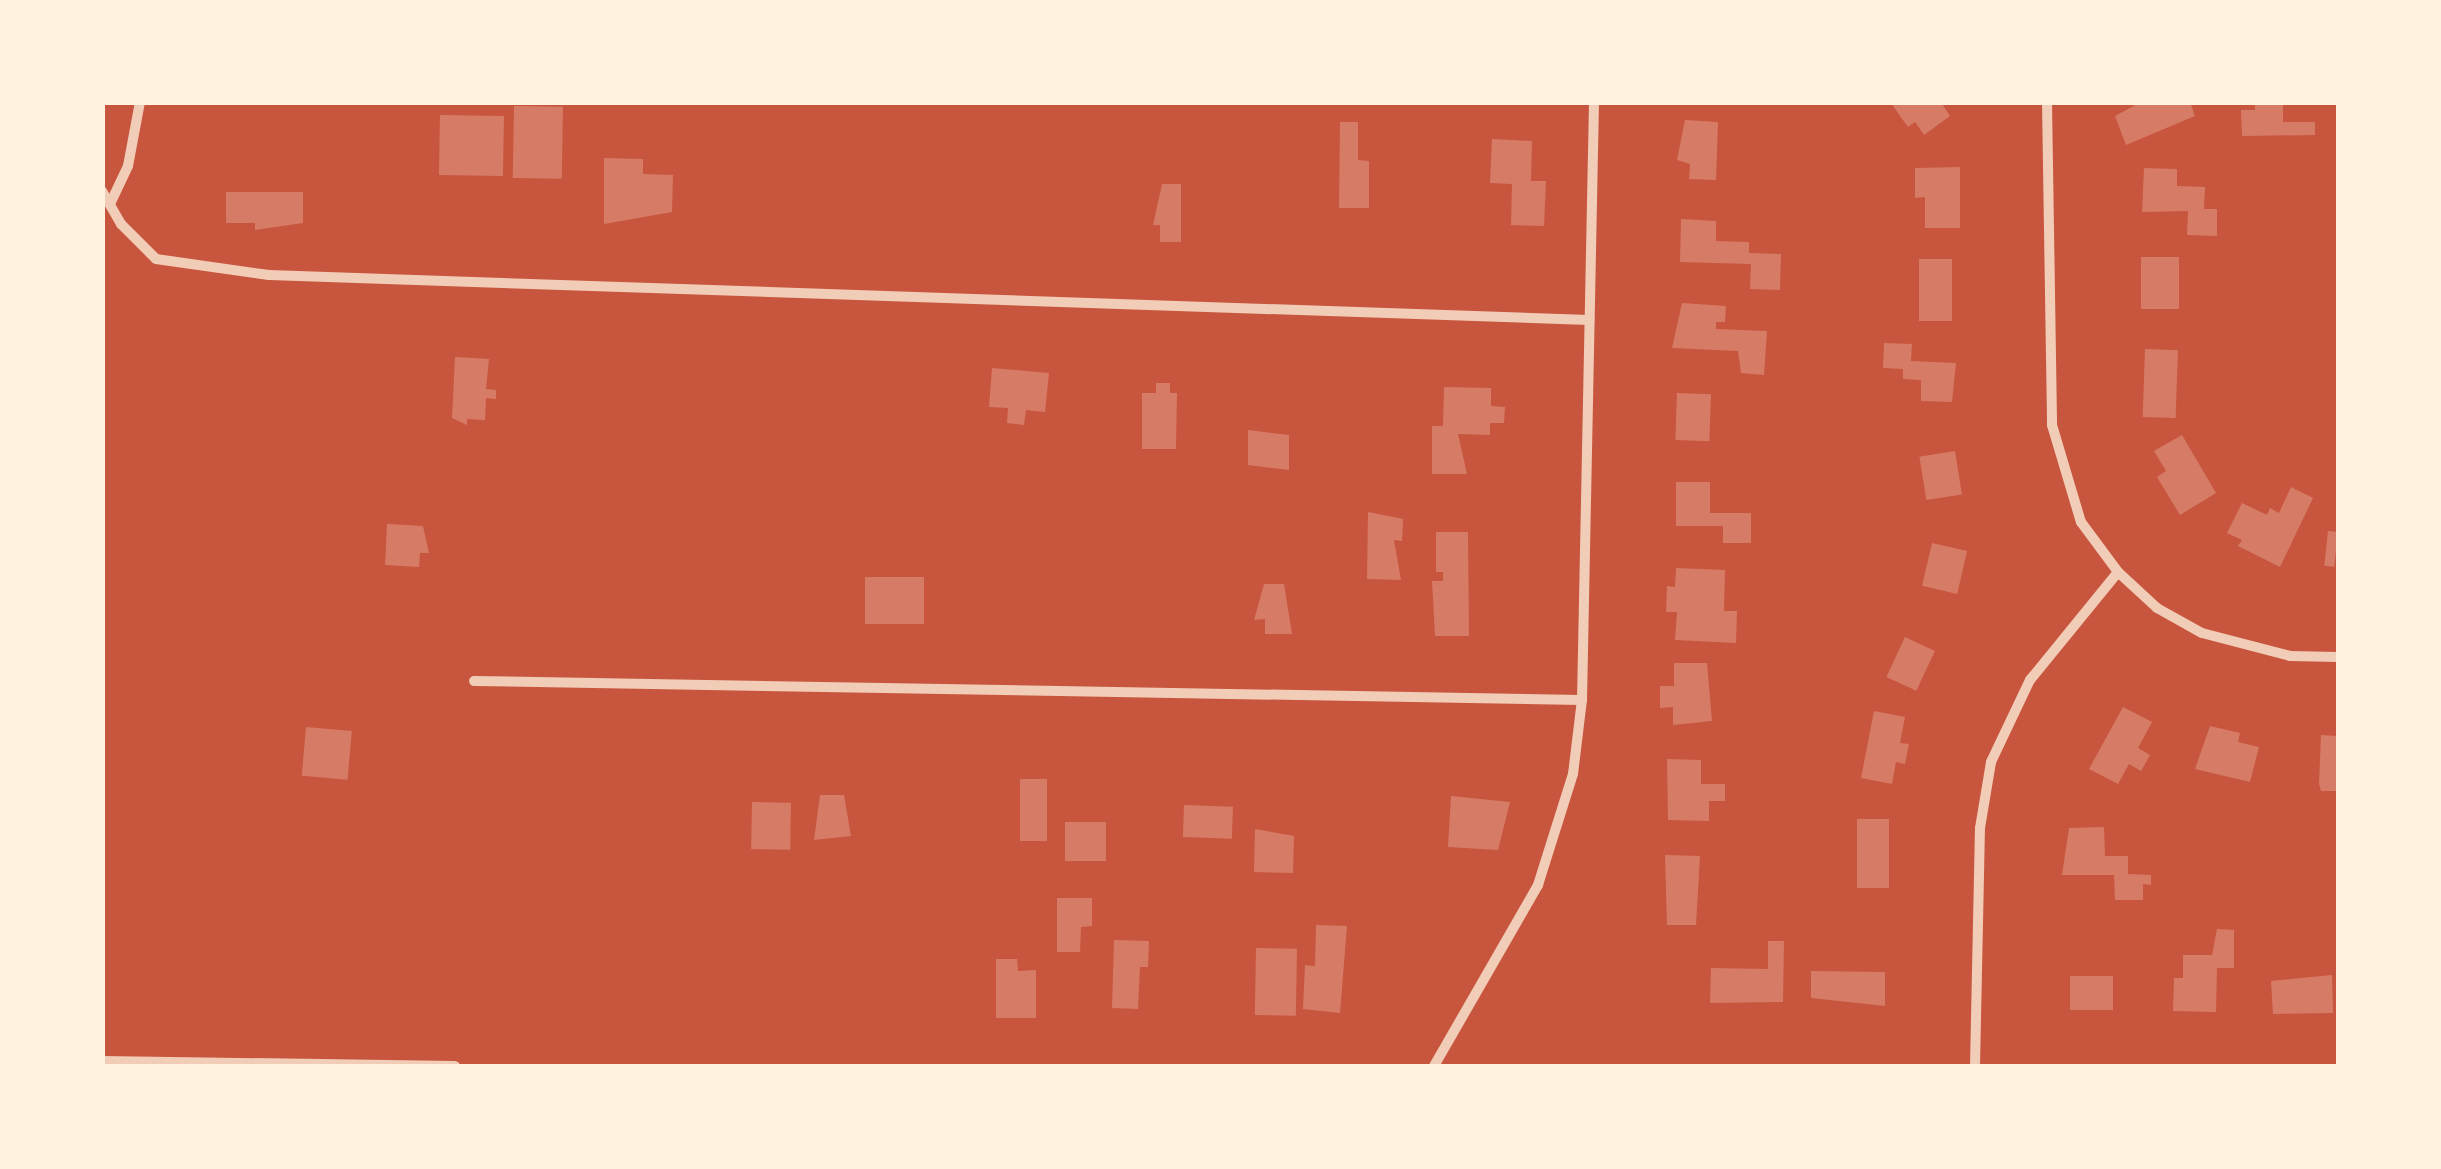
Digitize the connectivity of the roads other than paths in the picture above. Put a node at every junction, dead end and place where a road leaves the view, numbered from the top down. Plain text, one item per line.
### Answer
1 (140, 102) edge
2 (1594, 102) edge
3 (2046, 102) edge
4 (102, 191) edge
5 (110, 204) junction
6 (1589, 320) junction
7 (2118, 572) junction
8 (2338, 657) edge
9 (474, 681) dead end
10 (1582, 700) junction
11 (102, 1061) edge
12 (455, 1066) edge
13 (1434, 1066) edge
14 (1974, 1066) edge

1 - 5 street
2 - 6 street
3 - 7 street
4 - 5 street
5 - 6 street
6 - 10 street
7 - 8 street
7 - 14 street
9 - 10 street
10 - 13 street
11 - 12 street

